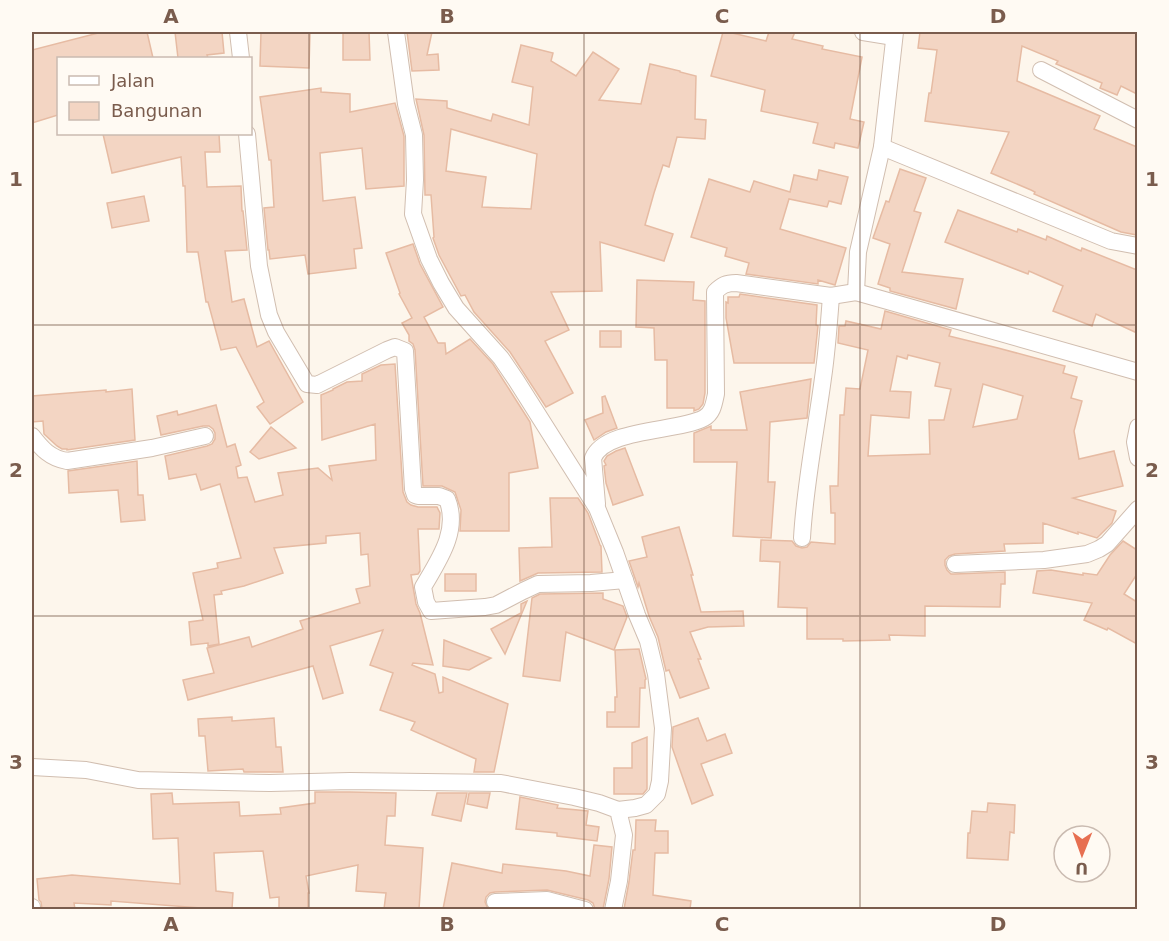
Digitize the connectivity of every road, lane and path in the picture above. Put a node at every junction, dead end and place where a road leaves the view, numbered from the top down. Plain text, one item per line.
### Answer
1 (238, 32) edge
2 (396, 32) edge
3 (863, 32) edge
4 (894, 34) edge
5 (241, 57) edge
6 (1041, 70) dead end
7 (1137, 120) edge
8 (247, 135) edge
9 (882, 147) junction
10 (1137, 246) edge
11 (856, 292) junction
12 (831, 296) junction
13 (1137, 372) edge
14 (1137, 427) edge
15 (32, 436) edge
16 (205, 436) dead end
17 (1137, 458) edge
18 (597, 508) junction
19 (1137, 509) edge
20 (802, 537) dead end
21 (956, 564) dead end
22 (625, 580) junction
23 (32, 767) edge
24 (618, 810) junction
25 (495, 902) dead end
26 (585, 909) edge
27 (614, 909) edge

1 - 5 street
2 - 18 street
3 - 4 street
4 - 9 street
6 - 7 street
8 - 22 street
9 - 10 street
9 - 11 street
11 - 12 street
11 - 13 street
12 - 18 street
12 - 20 street
14 - 17 street
15 - 16 street
18 - 22 street
19 - 21 street
22 - 24 street
23 - 24 street
24 - 27 street
25 - 26 street

